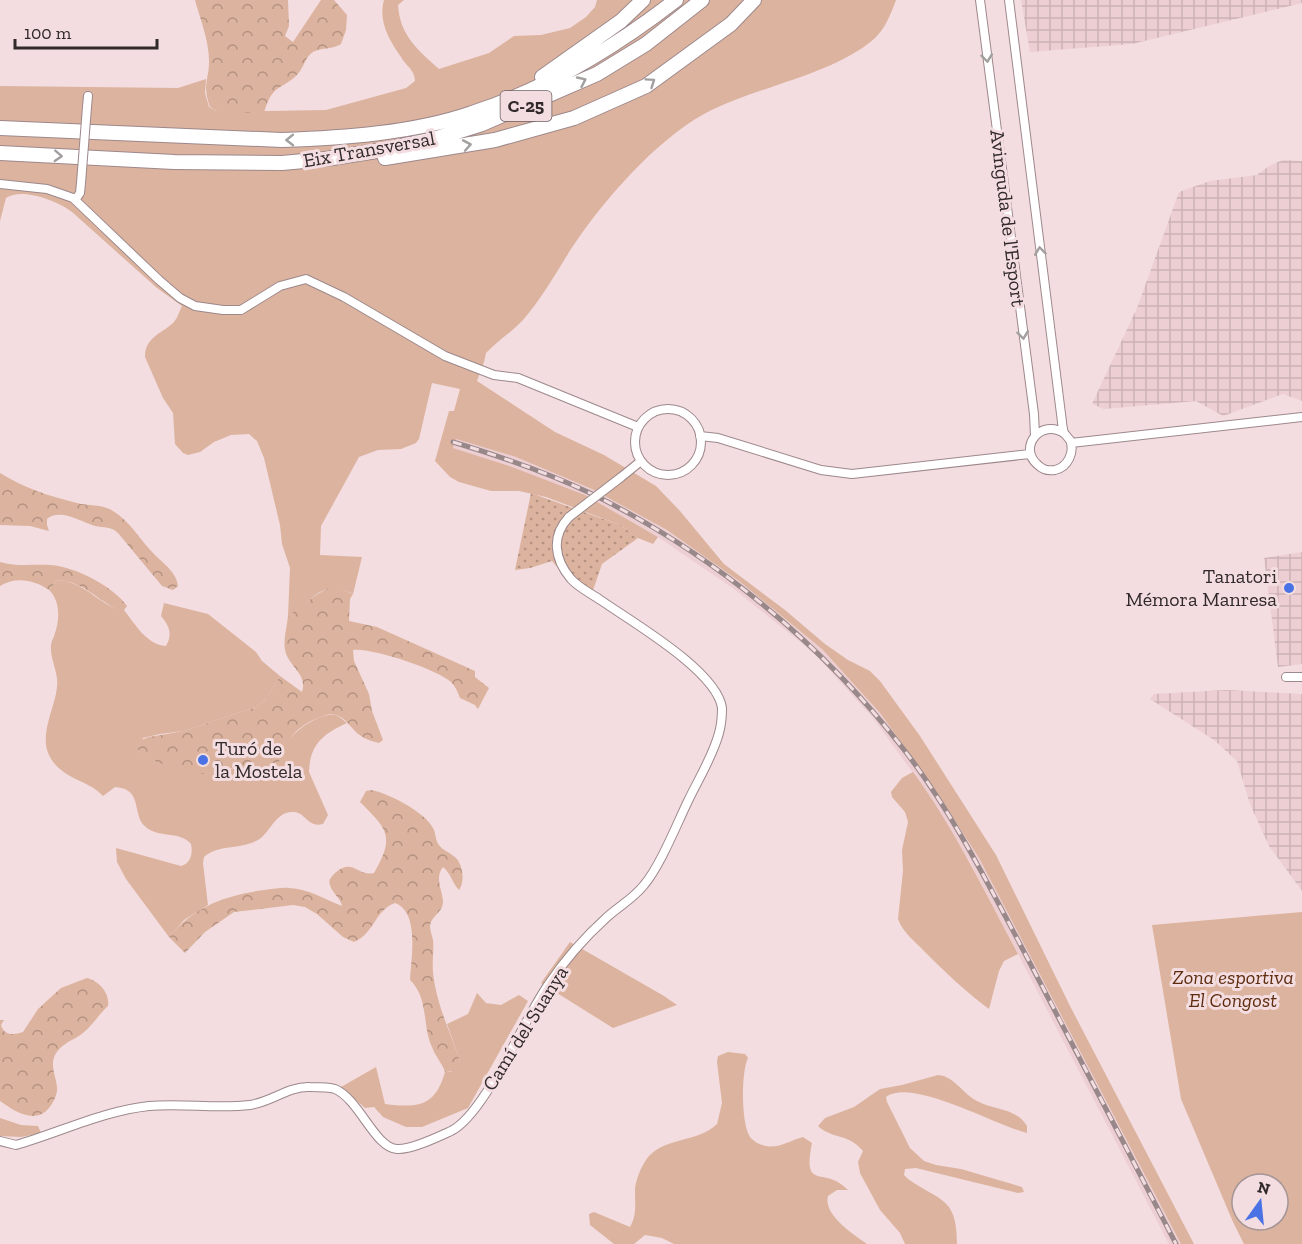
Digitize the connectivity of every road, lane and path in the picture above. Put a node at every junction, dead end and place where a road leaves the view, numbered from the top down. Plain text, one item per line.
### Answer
1 (643, 0) edge
2 (676, 0) edge
3 (702, 0) edge
4 (754, 0) edge
5 (980, 0) edge
6 (1009, 0) edge
7 (88, 96) dead end
8 (472, 114) junction
9 (0, 128) edge
10 (0, 153) edge
11 (326, 159) junction
12 (0, 184) edge
13 (75, 200) junction
14 (1302, 417) edge
15 (638, 427) junction
16 (1065, 434) junction
17 (700, 436) junction
18 (1035, 436) junction
19 (1071, 443) junction
20 (1030, 454) junction
21 (641, 461) junction
22 (1286, 677) dead end
23 (1302, 677) edge
24 (0, 1142) edge

1 - 8 highway
2 - 8 highway, Eix Transversal / C-25
11 -> 3 highway, Eix Transversal / C-25
11 -> 4 highway
5 -> 18 street, Avinguda de l'Esport
16 -> 6 street, Avinguda de l'Esport
7 - 13 street, bridge
8 -> 9 highway, Eix Transversal / C-25
10 -> 11 highway, Eix Transversal / C-25
12 - 13 street
13 - 15 street
14 - 19 street
15 - 17 street
15 - 21 street
16 - 18 street
16 - 19 street, Avinguda de l'Esport
17 - 20 street
17 - 21 street
18 - 20 street, Avinguda de l'Esport
19 - 20 street
21 - 24 street, Camí del Suanya, bridge
22 - 23 street

